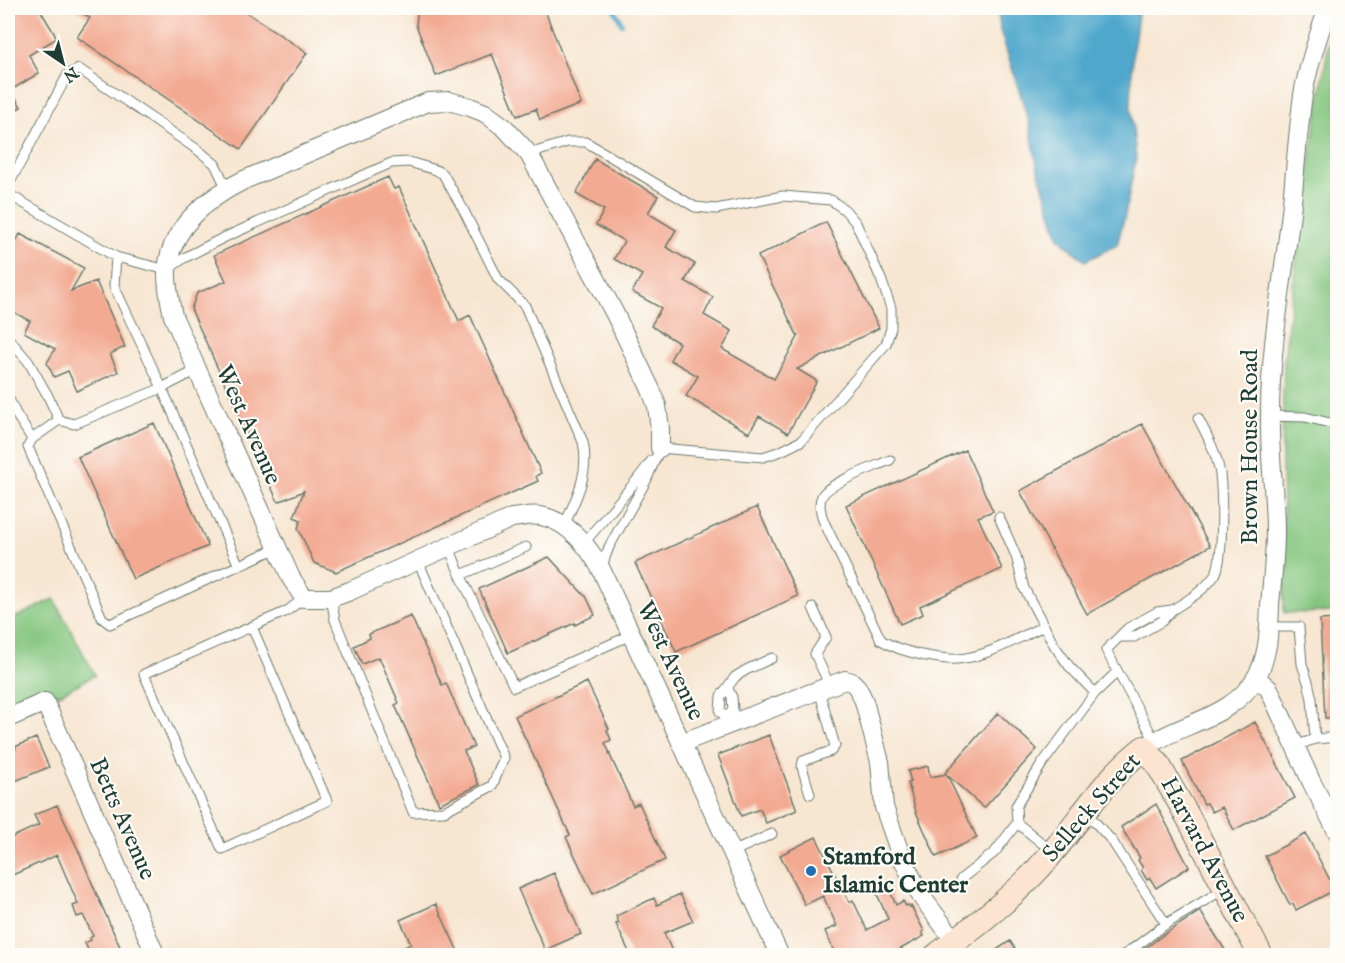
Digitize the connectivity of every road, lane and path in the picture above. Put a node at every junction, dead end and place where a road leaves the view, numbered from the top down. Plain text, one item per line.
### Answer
1 (1328, 8) edge
2 (528, 154) junction
3 (8, 186) edge
4 (227, 189) junction
5 (8, 194) edge
6 (116, 257) junction
7 (167, 270) junction
8 (8, 338) edge
9 (197, 370) junction
10 (162, 388) junction
11 (8, 397) edge
12 (1270, 416) junction
13 (1198, 418) dead end
14 (59, 420) junction
15 (1338, 425) edge
16 (32, 439) junction
17 (660, 448) junction
18 (890, 460) dead end
19 (999, 517) dead end
20 (564, 526) junction
21 (584, 543) junction
22 (449, 547) junction
23 (525, 547) dead end
24 (277, 548) junction
25 (418, 561) junction
26 (239, 566) junction
27 (601, 569) junction
28 (461, 575) junction
29 (304, 598) junction
30 (331, 598) junction
31 (813, 608) dead end
32 (1044, 626) junction
33 (252, 627) junction
34 (1269, 627) junction
35 (631, 634) junction
36 (772, 658) dead end
37 (1117, 672) junction
38 (1256, 676) junction
39 (831, 685) junction
40 (1095, 693) junction
41 (8, 718) edge
42 (728, 720) junction
43 (1338, 737) edge
44 (1315, 739) junction
45 (681, 743) junction
46 (1149, 744) junction
47 (1295, 746) junction
48 (810, 794) dead end
49 (1086, 810) junction
50 (1017, 823) junction
51 (1338, 833) edge
52 (772, 834) dead end
53 (732, 852) junction
54 (1053, 852) junction
55 (961, 879) dead end
56 (1226, 888) junction
57 (1166, 924) junction
58 (955, 941) junction
59 (156, 956) edge
60 (780, 956) edge
61 (936, 956) edge
62 (1123, 956) edge
63 (1261, 956) edge

1 - 12 street, Brown House Road
2 - 4 street, West Avenue
2 - 17 street, West Avenue
2 - 17 lane
3 - 4 lane
4 - 7 street, West Avenue
5 - 6 lane
6 - 7 lane
6 - 10 lane
7 - 9 street, West Avenue
7 - 20 lane
8 - 14 lane
9 - 10 lane
9 - 24 street, West Avenue
10 - 14 lane
10 - 26 lane
11 - 16 lane
12 - 15 lane
12 - 34 street, Brown House Road
13 - 37 lane
14 - 16 lane
16 - 26 lane
17 - 21 lane
17 - 27 lane
18 - 32 lane
19 - 32 lane
20 - 21 street, West Avenue
20 - 22 street, West Avenue
21 - 27 street, West Avenue
22 - 25 street, West Avenue
22 - 28 lane
23 - 28 lane
24 - 26 lane
24 - 29 street, West Avenue
25 - 30 street, West Avenue
25 - 30 lane
27 - 35 street, West Avenue
28 - 35 lane
29 - 30 street, West Avenue
29 - 33 lane
31 - 39 lane
32 - 40 lane
33 - 33 lane
34 - 38 street, Brown House Road
34 - 44 lane
35 - 45 street, West Avenue
36 - 42 lane
37 - 40 lane
37 - 46 lane
38 - 46 street, Selleck Street
38 - 47 street
39 - 42 street
39 - 48 lane
39 - 58 street
40 - 50 lane
41 - 59 street, Betts Avenue
42 - 45 street
43 - 44 lane
44 - 47 lane
45 - 53 street, West Avenue
46 - 49 street, Selleck Street
46 - 56 street, Harvard Avenue
47 - 51 street
49 - 54 street, Selleck Street
49 - 57 lane
50 - 54 lane
50 - 55 lane
52 - 53 lane
53 - 60 street, West Avenue
54 - 58 street, Selleck Street
56 - 57 lane
56 - 63 street, Harvard Avenue
57 - 62 lane
58 - 61 street, Selleck Street

